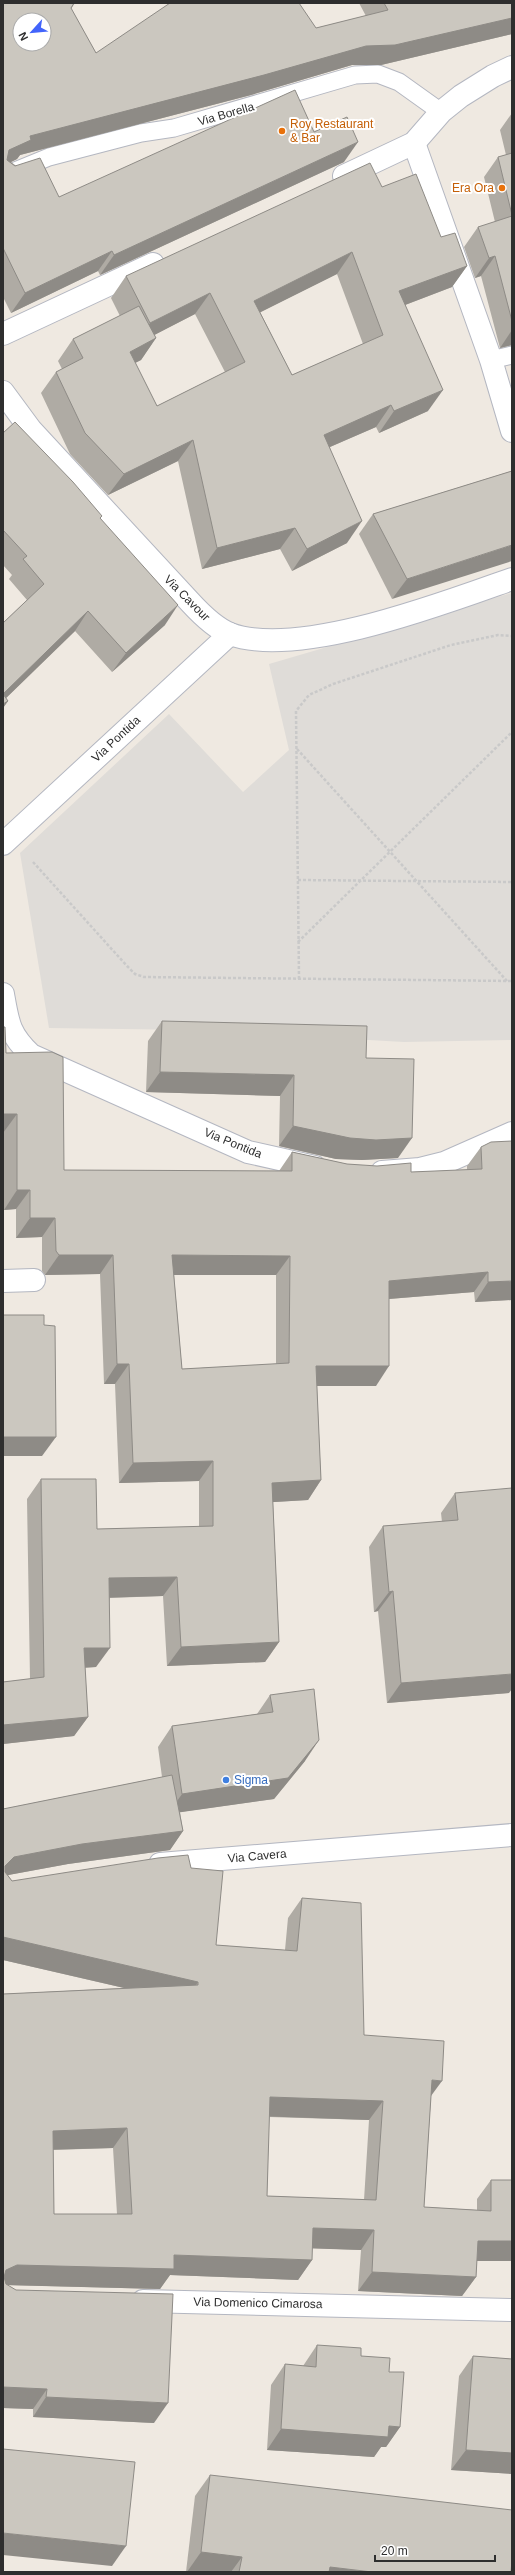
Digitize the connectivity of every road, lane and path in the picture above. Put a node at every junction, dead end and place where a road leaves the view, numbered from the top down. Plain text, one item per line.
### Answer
1 (512, 67) edge
2 (441, 112) junction
3 (414, 143) junction
4 (3, 176) edge
5 (323, 185) edge
6 (174, 254) edge
7 (3, 334) edge
8 (512, 355) edge
9 (490, 360) junction
10 (3, 375) edge
11 (3, 392) edge
12 (17, 412) junction
13 (512, 431) edge
14 (512, 580) edge
15 (230, 634) junction
16 (512, 636) edge
17 (512, 732) edge
18 (297, 749) junction
19 (3, 844) edge
20 (29, 858) dead end
21 (298, 880) junction
22 (512, 882) edge
23 (298, 942) dead end
24 (299, 979) junction
25 (507, 981) junction
26 (512, 981) edge
27 (3, 994) edge
28 (512, 1133) edge
29 (334, 1171) edge
30 (362, 1173) edge
31 (34, 1280) dead end
32 (3, 1281) edge
33 (512, 1834) edge
34 (143, 1866) edge
35 (122, 2300) edge
36 (512, 2310) edge

1 - 2 street
2 - 3 street
2 - 4 lane, Via Borella
3 - 5 street
3 - 9 street
6 - 7 street
8 - 9 lane
9 - 13 street
10 - 12 street, Via Cavour
11 - 12 street, Via Cavour
12 - 15 street, Via Cavour
14 - 15 street, Via Cavour
15 - 19 street, Via Pontida
16 - 18 path
17 - 23 path
18 - 21 path
18 - 25 path
20 - 24 path
21 - 22 path
21 - 24 path
24 - 25 path
25 - 26 path
27 - 29 street, Via Pontida
28 - 30 street
31 - 32 street
33 - 34 street, Via Cavera
35 - 36 street, Via Domenico Cimarosa

